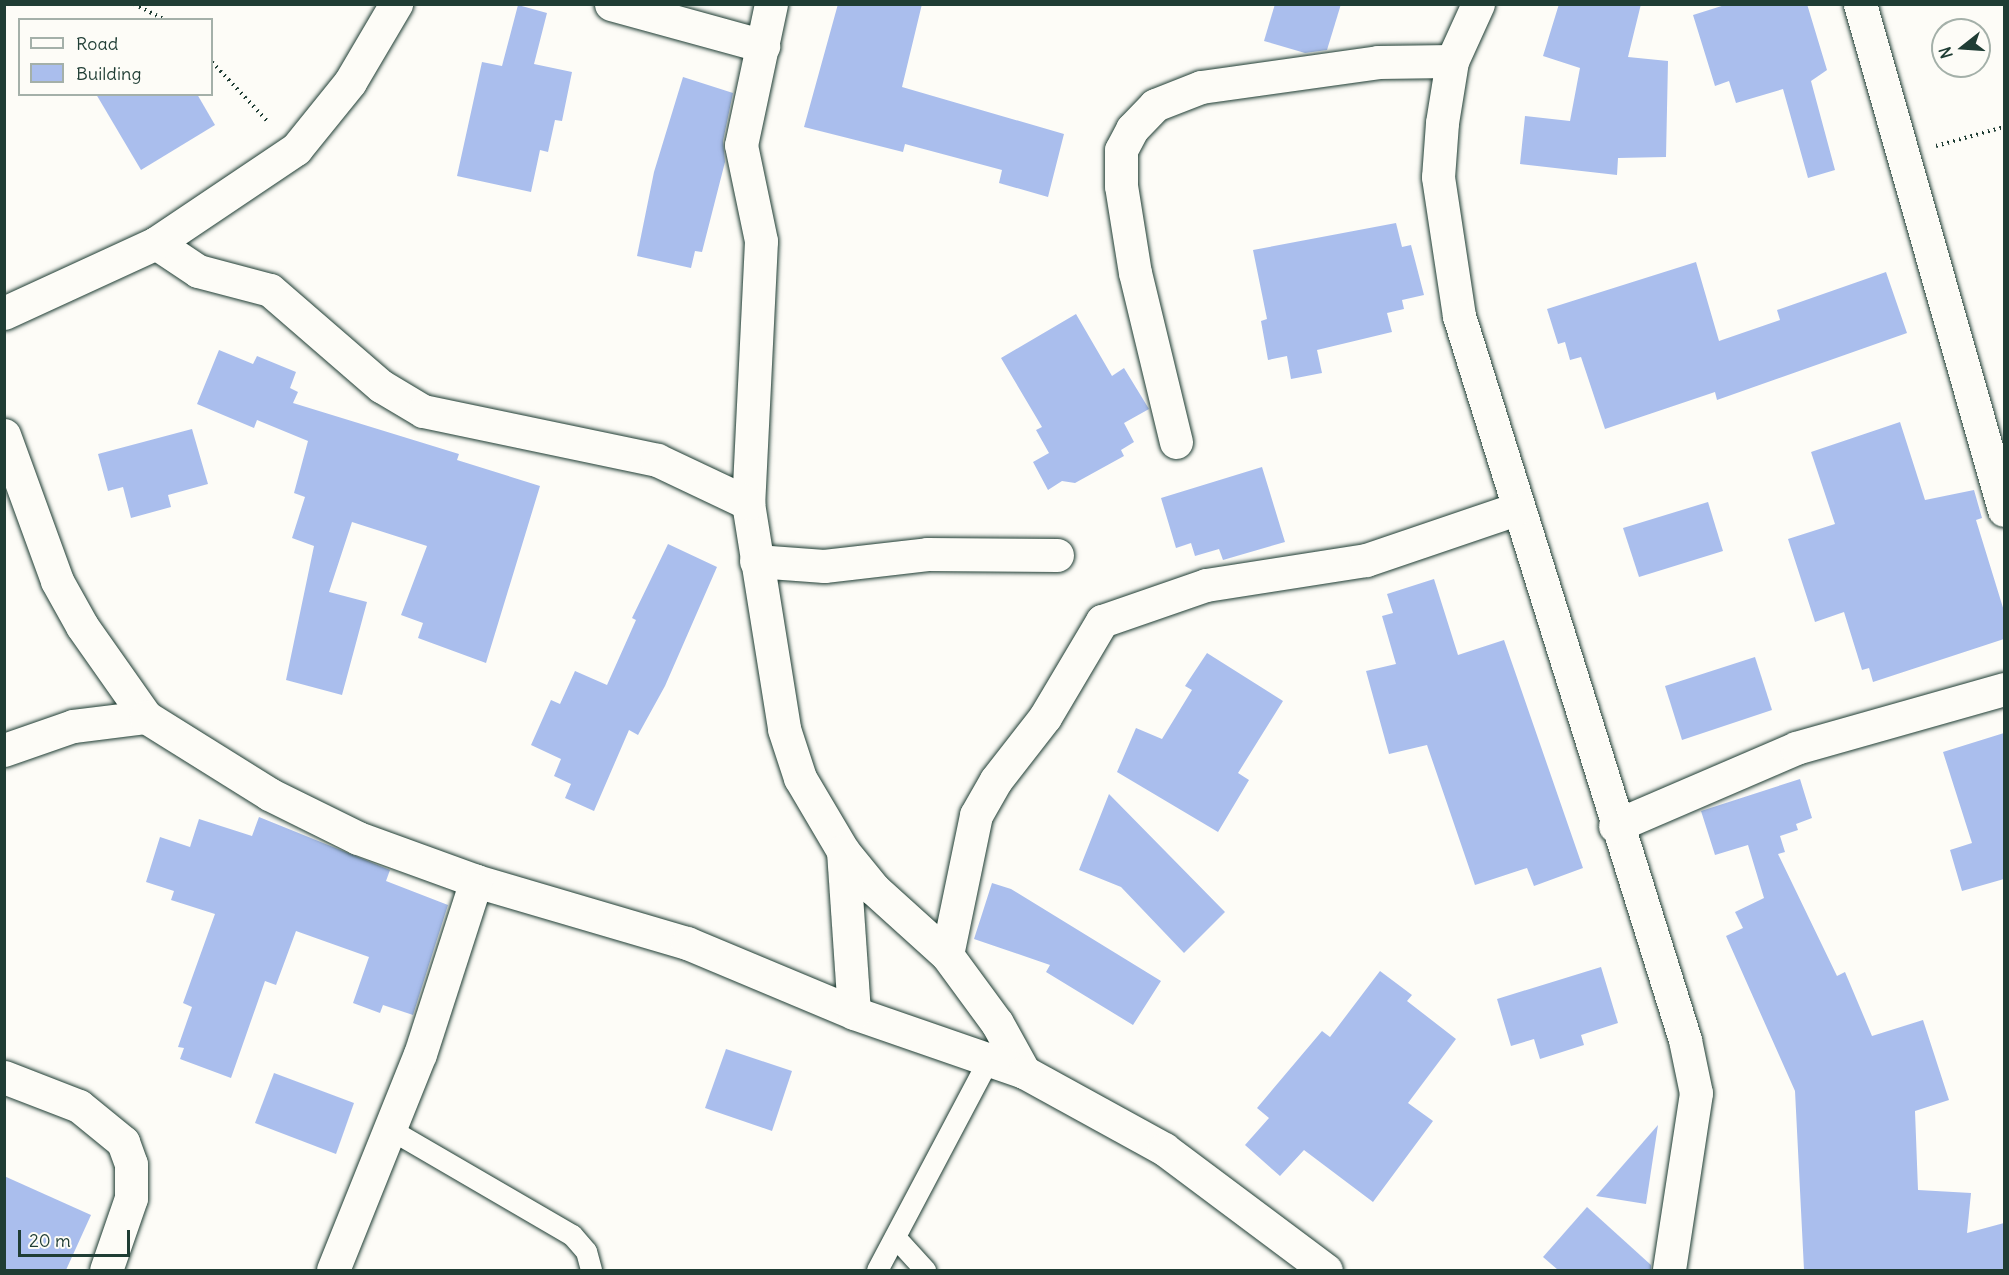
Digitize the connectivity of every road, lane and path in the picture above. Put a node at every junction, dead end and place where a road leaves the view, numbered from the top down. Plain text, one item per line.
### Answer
1 (134, 4) edge
2 (396, 4) edge
3 (611, 4) edge
4 (771, 4) edge
5 (1478, 4) edge
6 (1860, 4) edge
7 (162, 18) edge
8 (763, 46) junction
9 (1452, 62) junction
10 (213, 63) edge
11 (2004, 127) edge
12 (296, 149) junction
13 (1904, 154) junction
14 (156, 243) junction
15 (4, 313) edge
16 (4, 435) edge
17 (1176, 442) dead end
18 (748, 503) junction
19 (1516, 508) junction
20 (2004, 510) edge
21 (1057, 555) dead end
22 (756, 561) junction
23 (2004, 688) edge
24 (146, 717) junction
25 (4, 750) edge
26 (1616, 826) junction
27 (843, 851) junction
28 (476, 881) junction
29 (947, 955) junction
30 (854, 1014) junction
31 (988, 1060) junction
32 (1024, 1072) junction
33 (4, 1077) edge
34 (388, 1128) junction
35 (895, 1238) junction
36 (106, 1270) edge
37 (333, 1270) edge
38 (591, 1270) edge
39 (877, 1270) edge
40 (925, 1270) edge
41 (1326, 1270) edge
42 (1670, 1270) edge

1 - 7 path
2 - 12 street
3 - 8 street
4 - 8 street
5 - 9 street
6 - 13 street
8 - 18 street
9 - 17 street
9 - 19 street
10 - 12 path
11 - 13 path
12 - 14 street
13 - 20 street
14 - 15 street
14 - 18 street
16 - 24 street
18 - 22 street
19 - 26 street
19 - 29 street
21 - 22 street
22 - 27 street
23 - 26 street
24 - 25 street
24 - 28 street
26 - 42 street
27 - 29 street
27 - 30 street
28 - 30 street
28 - 34 street
29 - 32 street
30 - 31 street
31 - 32 street
31 - 35 lane
32 - 41 street
33 - 36 street
34 - 37 street
34 - 38 lane
35 - 39 lane
35 - 40 lane

